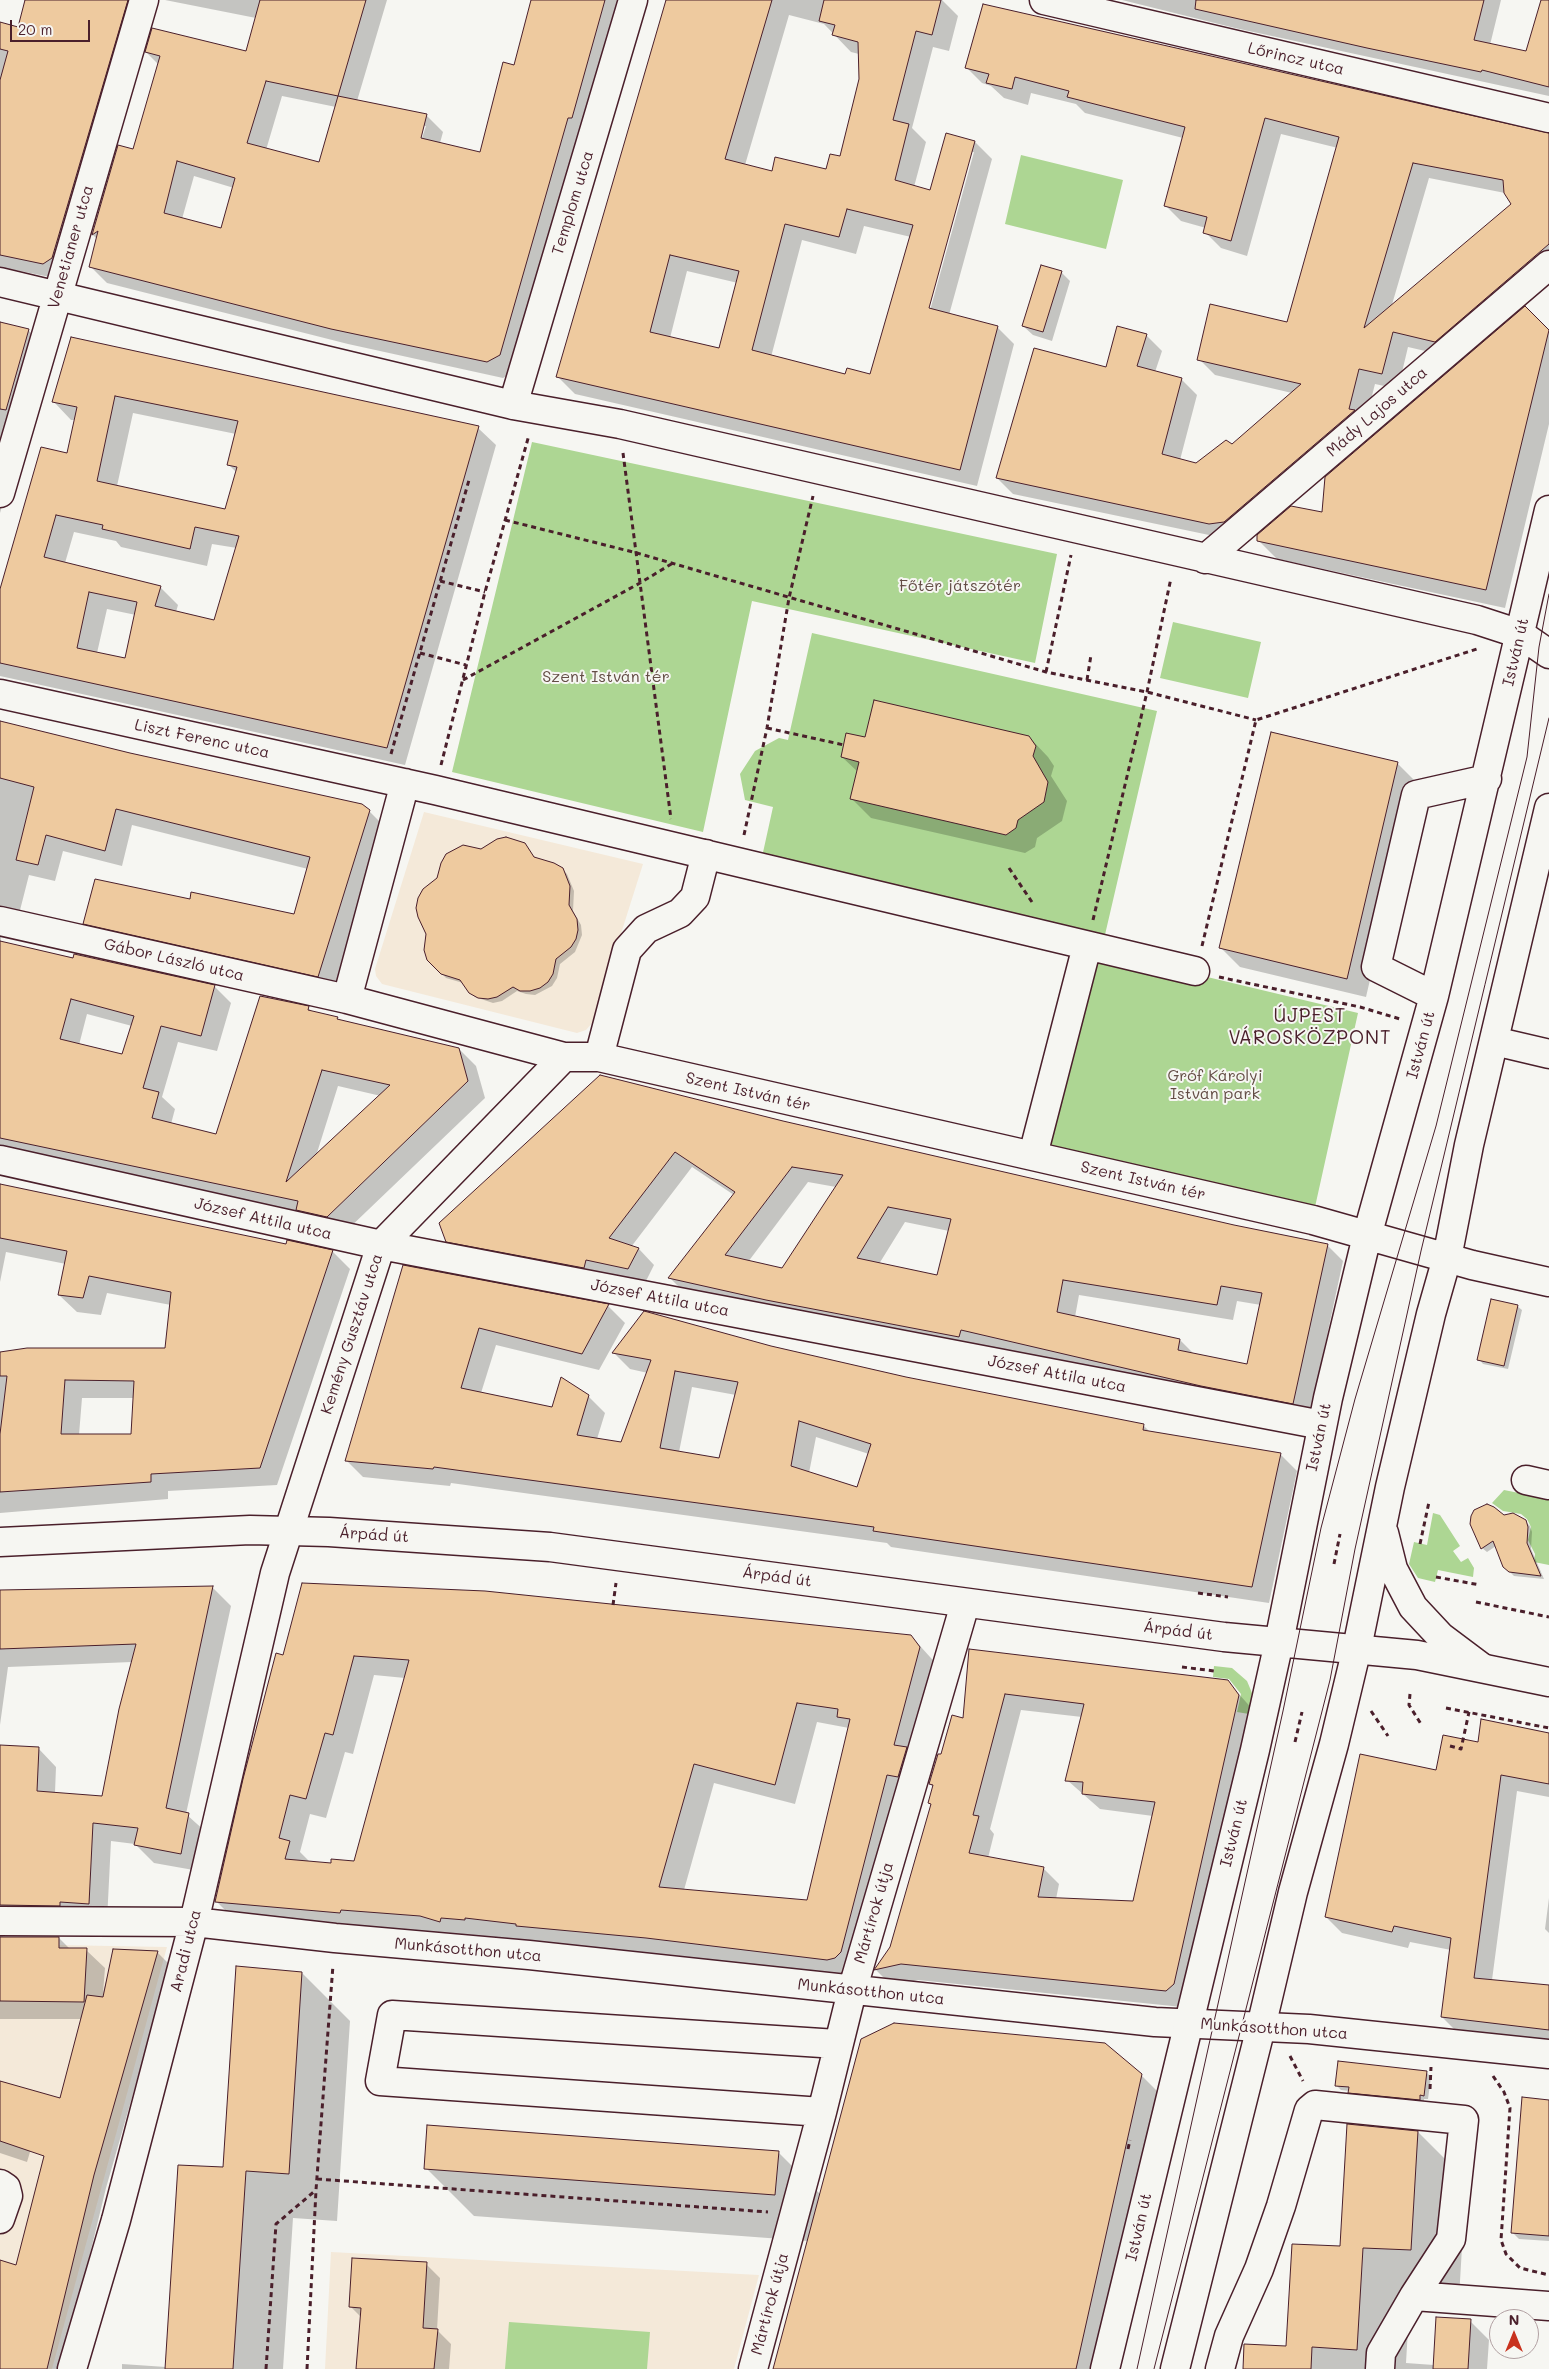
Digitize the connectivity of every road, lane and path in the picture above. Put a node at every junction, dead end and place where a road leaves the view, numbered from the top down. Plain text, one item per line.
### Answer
1 (144, 0) edge
2 (633, 0) edge
3 (1044, 0) edge
4 (1549, 118) edge
5 (1549, 266) edge
6 (0, 282) edge
7 (57, 294) junction
8 (513, 406) junction
9 (550, 412) junction
10 (620, 424) junction
11 (819, 469) junction
12 (468, 480) dead end
13 (0, 493) edge
14 (1549, 510) edge
15 (505, 520) junction
16 (1076, 530) junction
17 (1177, 552) junction
18 (636, 553) junction
19 (1205, 559) junction
20 (673, 563) junction
21 (440, 582) junction
22 (640, 583) junction
23 (485, 592) junction
24 (789, 598) junction
25 (1520, 634) junction
26 (1479, 648) dead end
27 (420, 653) junction
28 (1091, 654) dead end
29 (1549, 654) edge
30 (466, 665) junction
31 (1046, 672) junction
32 (462, 680) junction
33 (1087, 680) junction
34 (1147, 692) junction
35 (0, 694) edge
36 (1256, 720) junction
37 (766, 728) junction
38 (844, 746) dead end
39 (1487, 779) junction
40 (394, 781) junction
41 (435, 790) junction
42 (1549, 808) edge
43 (675, 847) junction
44 (706, 854) junction
45 (738, 862) junction
46 (0, 922) edge
47 (1087, 946) junction
48 (1195, 971) junction
49 (1434, 996) junction
50 (347, 1000) junction
51 (1426, 1026) junction
52 (1494, 1041) junction
53 (1549, 1054) edge
54 (564, 1057) junction
55 (598, 1057) junction
56 (1033, 1155) junction
57 (0, 1160) edge
58 (1367, 1236) junction
59 (381, 1245) junction
60 (1447, 1258) junction
61 (1549, 1282) edge
62 (1322, 1425) junction
63 (1429, 1502) dead end
64 (1382, 1523) junction
65 (289, 1530) junction
66 (1340, 1534) dead end
67 (0, 1542) edge
68 (1420, 1544) dead end
69 (1334, 1564) dead end
70 (1436, 1576) dead end
71 (1480, 1586) dead end
72 (1198, 1593) dead end
73 (1228, 1597) dead end
74 (1476, 1602) dead end
75 (965, 1604) junction
76 (1549, 1617) edge
77 (1279, 1642) junction
78 (1357, 1648) junction
79 (1182, 1668) dead end
80 (1481, 1668) junction
81 (1214, 1672) dead end
82 (1549, 1682) edge
83 (1410, 1694) dead end
84 (1446, 1708) dead end
85 (1370, 1710) dead end
86 (1302, 1712) dead end
87 (1469, 1712) junction
88 (1421, 1724) dead end
89 (1549, 1728) edge
90 (1388, 1736) dead end
91 (1295, 1742) dead end
92 (1450, 1746) dead end
93 (0, 1921) edge
94 (194, 1922) junction
95 (335, 1938) junction
96 (852, 1990) junction
97 (1188, 2024) junction
98 (1262, 2027) junction
99 (837, 2044) junction
100 (1549, 2054) edge
101 (1488, 2069) dead end
102 (822, 2112) junction
103 (317, 2179) junction
104 (0, 2184) edge
105 (316, 2190) junction
106 (794, 2214) junction
107 (0, 2219) edge
108 (1549, 2275) edge
109 (1414, 2296) junction
110 (1549, 2306) edge
111 (72, 2369) edge
112 (266, 2369) edge
113 (307, 2369) edge
114 (753, 2369) edge
115 (1105, 2369) edge
116 (1175, 2369) edge
117 (1220, 2369) edge
118 (1380, 2369) edge

1 - 7 street, Venetianer utca
2 - 8 street, Templom utca
3 - 4 street, Lőrincz utca
5 - 19 street, Mády Lajos utca
6 - 7 street
7 - 8 street
7 - 13 street, Venetianer utca
8 - 9 street
9 - 10 street
9 - 15 path
10 - 11 street
10 - 18 path
11 - 16 street
11 - 24 path
12 - 21 path
14 - 25 street, István út
15 - 18 path
15 - 23 path
16 - 17 street
16 - 31 path
17 - 19 street
17 - 34 path
18 - 20 path
18 - 22 path
19 - 25 street
20 - 22 path
20 - 24 path
21 - 23 path
21 - 27 path
22 - 32 path
22 - 43 path
23 - 30 path
24 - 31 path
24 - 37 path
25 - 29 street
25 - 39 street, István út
26 - 36 path
27 - 30 path
27 - 40 path
28 - 33 path
30 - 32 path
31 - 33 path
32 - 41 path
33 - 34 path
34 - 36 path
34 - 47 path
35 - 40 street, Liszt Ferenc utca
36 - 48 path
37 - 38 path
37 - 45 path
39 - 49 street, István út
39 - 49 street
40 - 41 street, Liszt Ferenc utca
40 - 50 street
41 - 43 street, Liszt Ferenc utca
42 - 52 street
43 - 44 street, Liszt Ferenc utca
44 - 45 street, Liszt Ferenc utca
44 - 55 street
45 - 47 street, Liszt Ferenc utca
46 - 50 street, Gábor László utca
47 - 48 street, Liszt Ferenc utca
47 - 56 street
48 - 51 path
49 - 51 street, István út
50 - 54 street, Szent István tér
51 - 58 street, István út
52 - 53 street
52 - 60 street
54 - 55 street, Szent István tér
54 - 59 street, Kemény Gusztáv utca
55 - 56 street, Szent István tér
56 - 58 street, Szent István tér
57 - 59 street, József Attila utca
58 - 60 street, Szent István tér
58 - 62 street, István út
59 - 62 street, József Attila utca
59 - 65 street, Kemény Gusztáv utca
60 - 61 street, Szent István tér
60 - 64 street
62 - 77 street, István út
63 - 68 path
64 - 78 street
64 - 80 street
65 - 67 street, Árpád út
65 - 75 street, Árpád út
65 - 94 street, Aradi utca
66 - 69 path
70 - 71 path
72 - 73 path
74 - 76 path
75 - 77 street, Árpád út
75 - 96 street, Mártírok útja
77 - 78 street, Árpád út
77 - 97 street, István út
78 - 80 street, Árpád út
78 - 98 street
79 - 81 path
80 - 82 street, Árpád út
83 - 88 path
84 - 87 path
85 - 90 path
86 - 91 path
87 - 89 path
87 - 92 path
93 - 94 street, Munkásotthon utca
94 - 95 street, Munkásotthon utca
94 - 111 street, Aradi utca
95 - 96 street, Munkásotthon utca
95 - 103 path
96 - 97 street, Munkásotthon utca
96 - 99 street, Mártírok útja
97 - 98 street, Munkásotthon utca
97 - 115 street, István út
98 - 100 street, Munkásotthon utca
98 - 116 street
99 - 102 street, Mártírok útja
99 - 102 street
101 - 108 path
102 - 106 street, Mártírok útja
103 - 105 path
103 - 106 path
104 - 107 street
105 - 112 path
105 - 113 path
106 - 114 street, Mártírok útja
109 - 110 street
109 - 117 street
109 - 118 street

